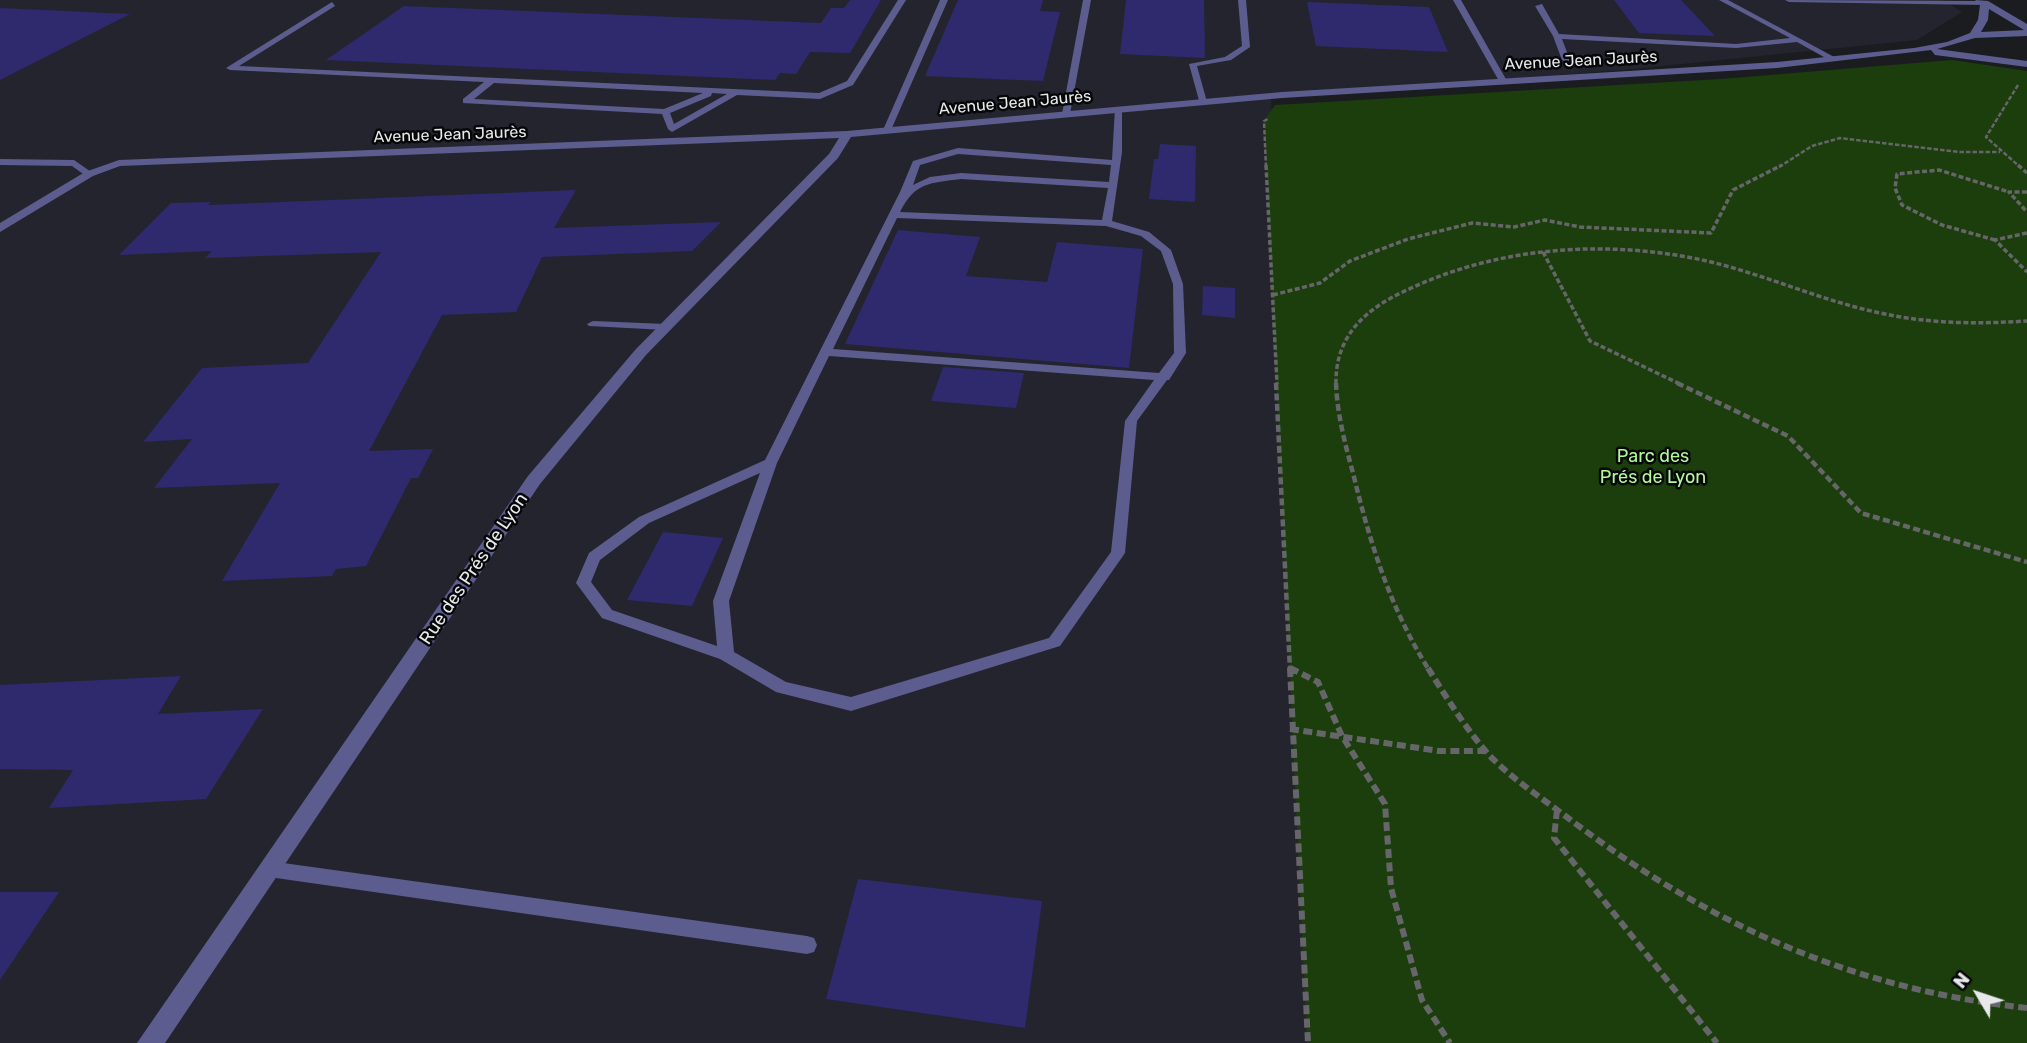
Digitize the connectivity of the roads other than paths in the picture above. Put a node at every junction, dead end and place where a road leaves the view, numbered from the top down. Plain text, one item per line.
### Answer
1 (902, 0) edge
2 (944, 0) edge
3 (1087, 0) edge
4 (1242, 0) edge
5 (1457, 0) edge
6 (1723, 0) edge
7 (1789, 0) edge
8 (1982, 2) edge
9 (332, 4) dead end
10 (1539, 6) dead end
11 (2027, 30) edge
12 (1974, 35) junction
13 (1557, 36) junction
14 (1797, 40) junction
15 (1914, 51) junction
16 (2027, 52) edge
17 (1965, 54) junction
18 (1834, 59) junction
19 (1566, 60) dead end
20 (2027, 64) edge
21 (491, 81) junction
22 (1503, 81) junction
23 (711, 92) junction
24 (733, 93) junction
25 (1203, 102) junction
26 (1118, 110) junction
27 (665, 112) junction
28 (1066, 114) junction
29 (672, 129) junction
30 (887, 130) junction
31 (847, 134) junction
32 (669, 142) junction
33 (0, 152) edge
34 (18, 160) junction
35 (0, 162) edge
36 (1115, 163) junction
37 (89, 174) junction
38 (1112, 185) junction
39 (905, 192) junction
40 (894, 215) junction
41 (1107, 223) junction
42 (0, 228) edge
43 (593, 324) dead end
44 (666, 327) junction
45 (825, 352) junction
46 (1165, 377) junction
47 (770, 463) junction
48 (726, 655) junction
49 (269, 869) junction
50 (807, 945) dead end
51 (150, 1043) edge

1 - 24 lane
2 - 30 lane
3 - 28 lane
4 - 25 lane
5 - 22 lane
6 - 14 lane
7 - 8 lane
8 - 11 street
8 - 12 street
9 - 21 lane
10 - 13 lane
11 - 12 street, Avenue Jean Jaurès
12 - 15 street, Avenue Jean Jaurès
13 - 14 lane
13 - 19 lane
14 - 18 lane
15 - 17 street, Avenue Jean Jaurès
15 - 18 street, Avenue Jean Jaurès
16 - 17 street, Avenue Jean Jaurès
17 - 20 street, Avenue Jean Jaurès
18 - 22 street, Avenue Jean Jaurès
21 - 23 lane
21 - 27 lane
22 - 25 street, Avenue Jean Jaurès
23 - 24 lane
23 - 27 lane
24 - 29 lane
25 - 26 street, Avenue Jean Jaurès
26 - 28 street, Avenue Jean Jaurès
26 - 36 lane
27 - 29 lane
28 - 30 street, Avenue Jean Jaurès
29 - 32 lane
30 - 31 street, Avenue Jean Jaurès
31 - 32 street, Avenue Jean Jaurès
31 - 44 street, Rue des Prés de Lyon
32 - 37 street, Avenue Jean Jaurès
33 - 34 lane
34 - 35 lane
34 - 37 lane
36 - 38 lane
36 - 39 lane
37 - 42 street, Avenue Jean Jaurès
38 - 39 lane
38 - 41 lane
39 - 40 lane
40 - 41 lane
40 - 45 lane
41 - 46 lane
43 - 44 lane
44 - 49 street, Rue des Prés de Lyon
45 - 46 lane
45 - 47 lane
46 - 48 lane
47 - 48 lane
47 - 48 lane
49 - 50 lane
49 - 51 street, Rue des Prés de Lyon

